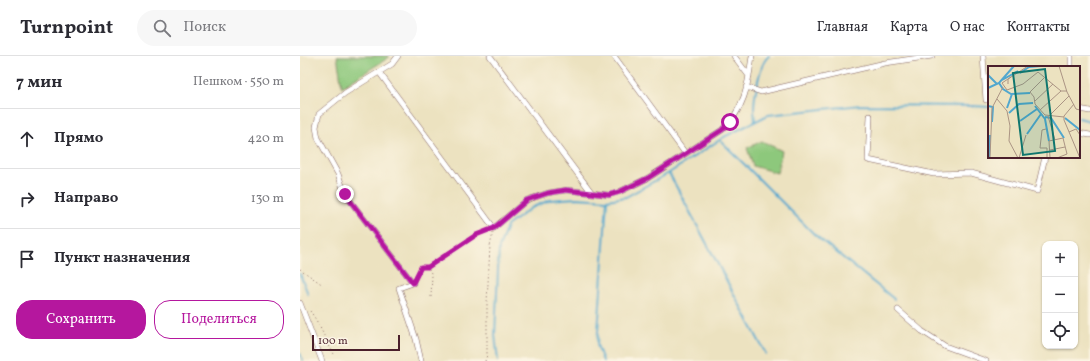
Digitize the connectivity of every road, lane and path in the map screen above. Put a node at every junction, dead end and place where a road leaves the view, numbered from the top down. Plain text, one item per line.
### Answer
1 (398, 56) edge
2 (490, 56) edge
3 (614, 56) edge
4 (734, 56) edge
5 (752, 56) edge
6 (932, 56) edge
7 (983, 56) edge
8 (1070, 56) edge
9 (1071, 66) edge
10 (379, 72) junction
11 (749, 76) junction
12 (746, 87) junction
13 (988, 100) edge
14 (1080, 109) edge
15 (1090, 111) edge
16 (870, 116) dead end
17 (1080, 133) edge
18 (1090, 135) edge
19 (684, 154) junction
20 (1045, 158) edge
21 (592, 193) junction
22 (494, 228) junction
23 (428, 267) junction
24 (300, 269) edge
25 (413, 283) junction
26 (323, 285) dead end
27 (431, 297) dead end
28 (300, 303) edge
29 (898, 310) dead end
30 (310, 311) dead end
31 (334, 354) dead end
32 (322, 361) edge
33 (421, 361) edge
34 (485, 361) edge
35 (986, 361) edge

1 - 10 street
2 - 21 street
3 - 19 street
4 - 11 street
5 - 11 street
6 - 12 street
7 - 13 street
8 - 9 street
10 - 22 street
10 - 25 street
11 - 12 street
12 - 19 street
14 - 15 street
16 - 20 street
17 - 18 street
19 - 21 street
21 - 22 street
22 - 23 path
22 - 34 path
23 - 25 path
23 - 27 path
24 - 26 path
25 - 33 street
28 - 32 street
29 - 35 street
30 - 31 path

